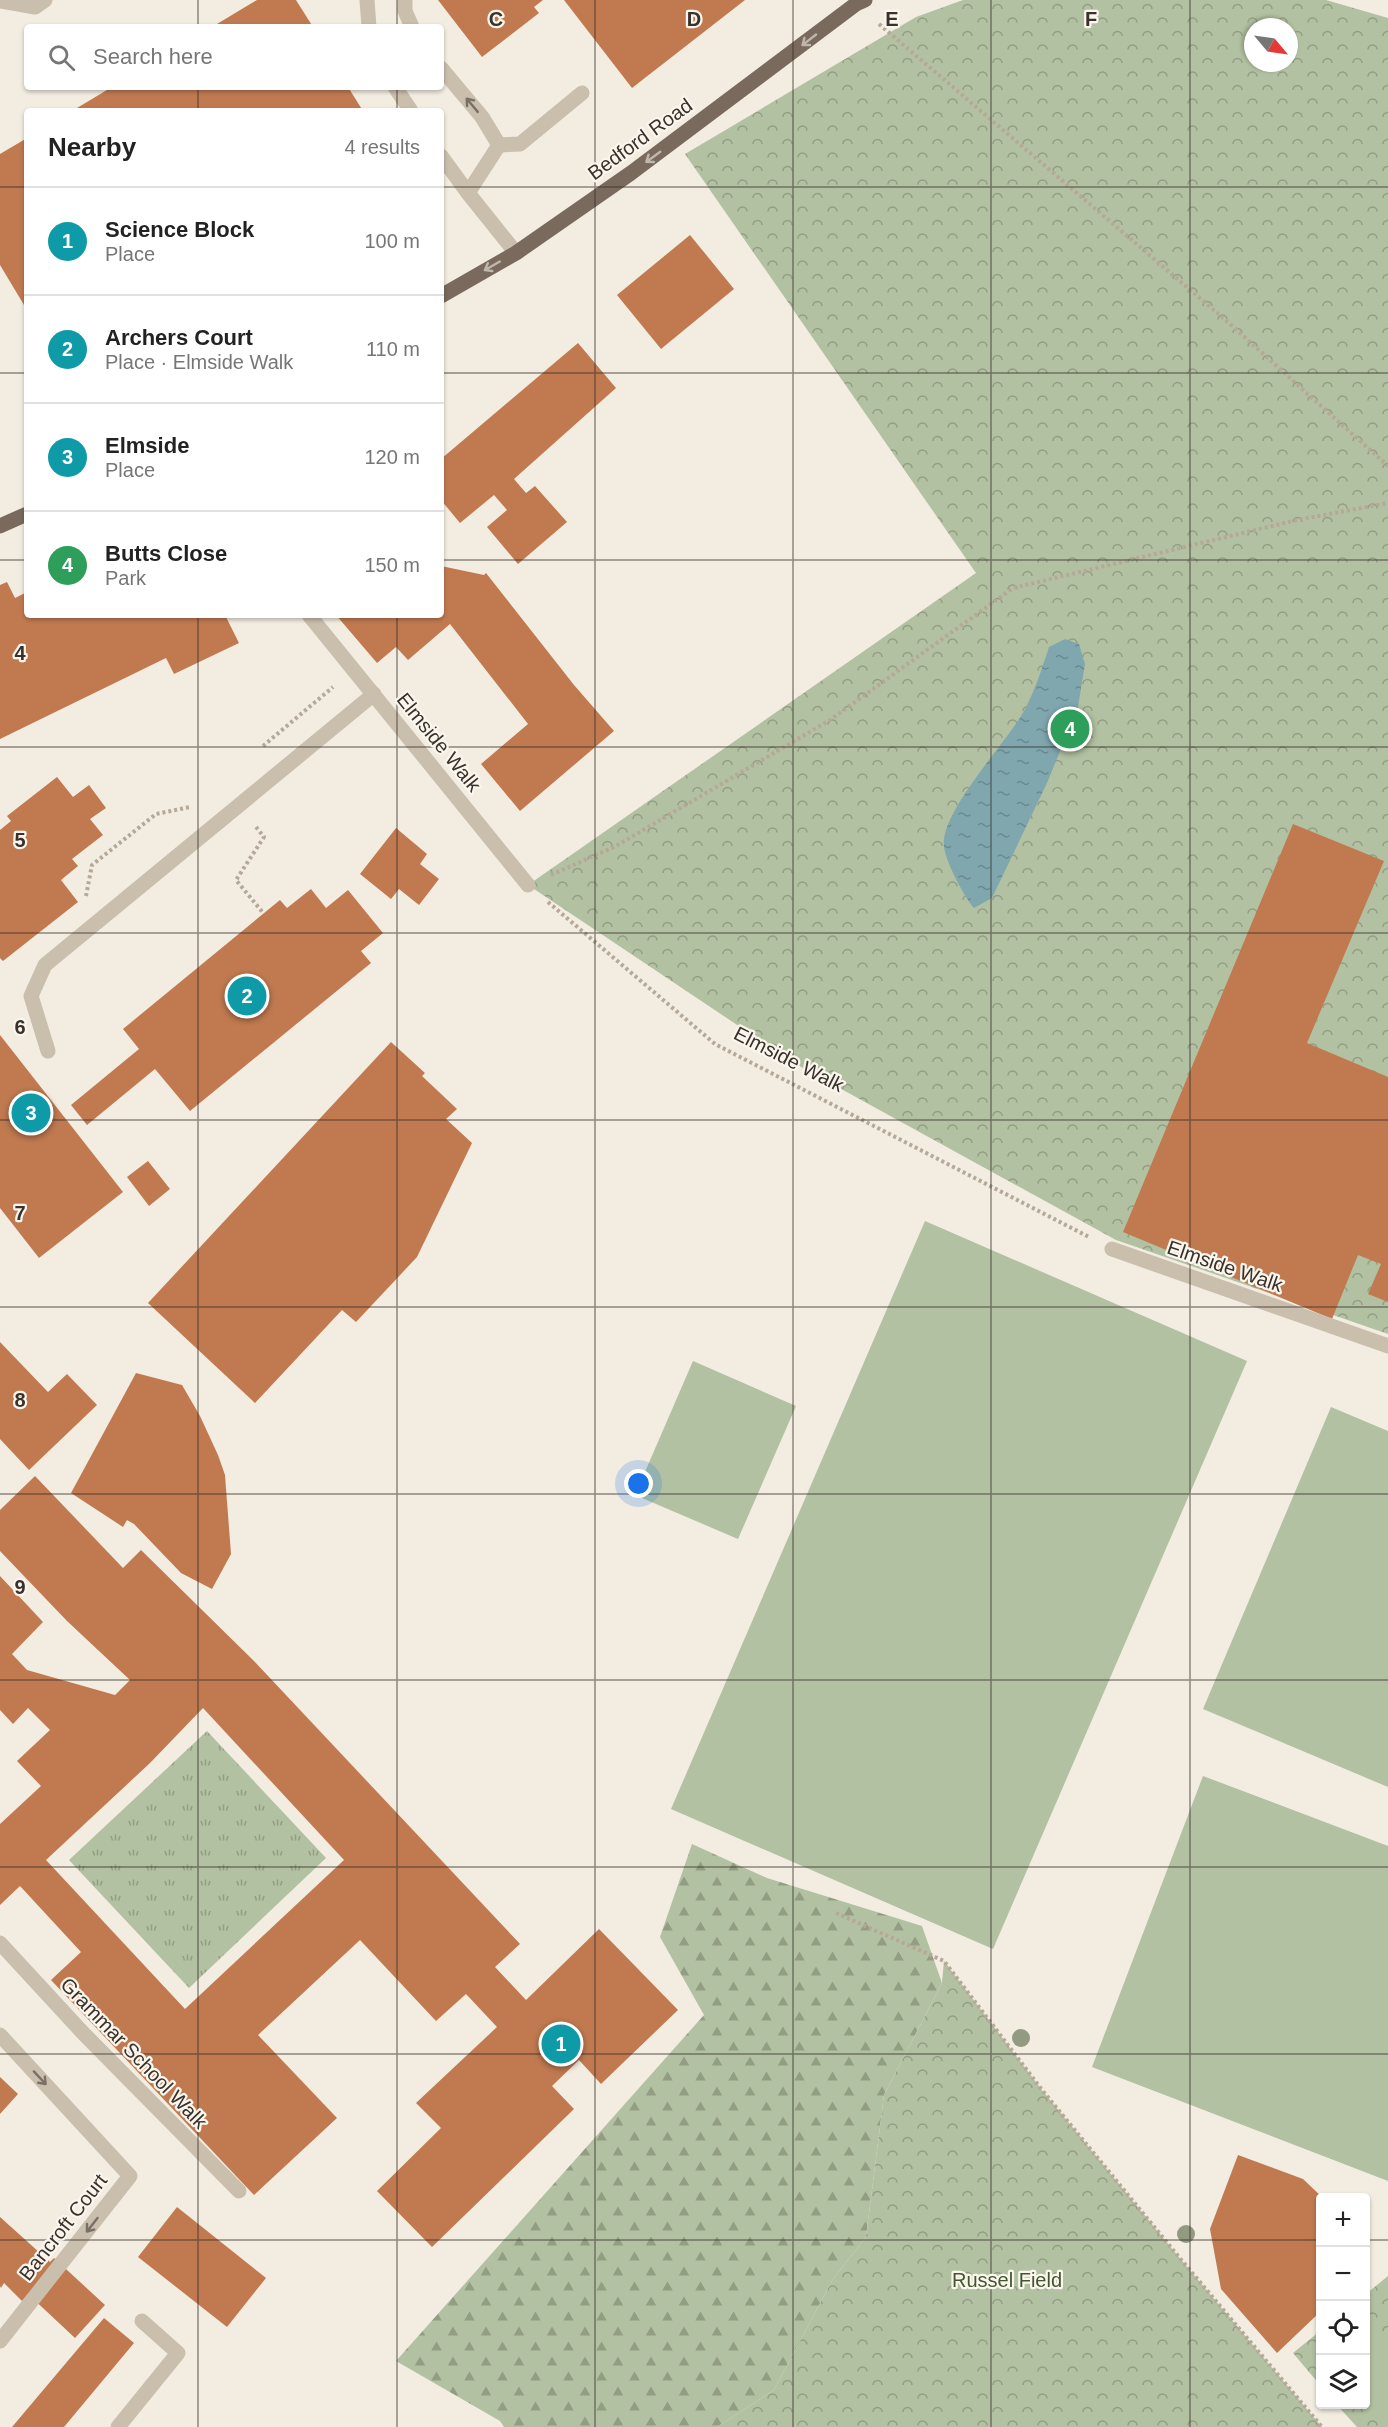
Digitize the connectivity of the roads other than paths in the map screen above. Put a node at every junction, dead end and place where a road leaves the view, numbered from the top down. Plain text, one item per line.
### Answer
1 (45, 0) edge
2 (367, 0) edge
3 (405, 0) edge
4 (0, 1) edge
5 (859, 1) edge
6 (369, 24) edge
7 (411, 24) edge
8 (444, 72) edge
9 (397, 90) edge
10 (582, 93) dead end
11 (409, 108) edge
12 (499, 145) junction
13 (444, 160) edge
14 (468, 193) junction
15 (516, 253) junction
16 (444, 294) edge
17 (24, 515) edge
18 (0, 526) edge
19 (312, 618) edge
20 (374, 694) junction
21 (528, 885) road end
22 (48, 1051) dead end
23 (1112, 1249) road end
24 (1388, 1346) edge
25 (0, 1943) edge
26 (0, 2035) edge
27 (239, 2191) dead end
28 (142, 2321) dead end
29 (0, 2341) edge
30 (118, 2427) edge

1 - 4 street
2 - 6 street
3 - 7 street
5 -> 15 main road, Bedford Road
12 -> 8 street
9 - 11 street
10 - 12 street
12 - 14 street
13 - 14 street
14 - 15 street
15 -> 16 main road, Bedford Road
17 - 18 main road
19 - 20 street, Elmside Walk
20 - 21 street, Elmside Walk
20 - 22 street
23 - 24 street, Elmside Walk
25 - 27 street, Grammar School Walk
26 -> 29 street, Bancroft Court
28 - 30 street

